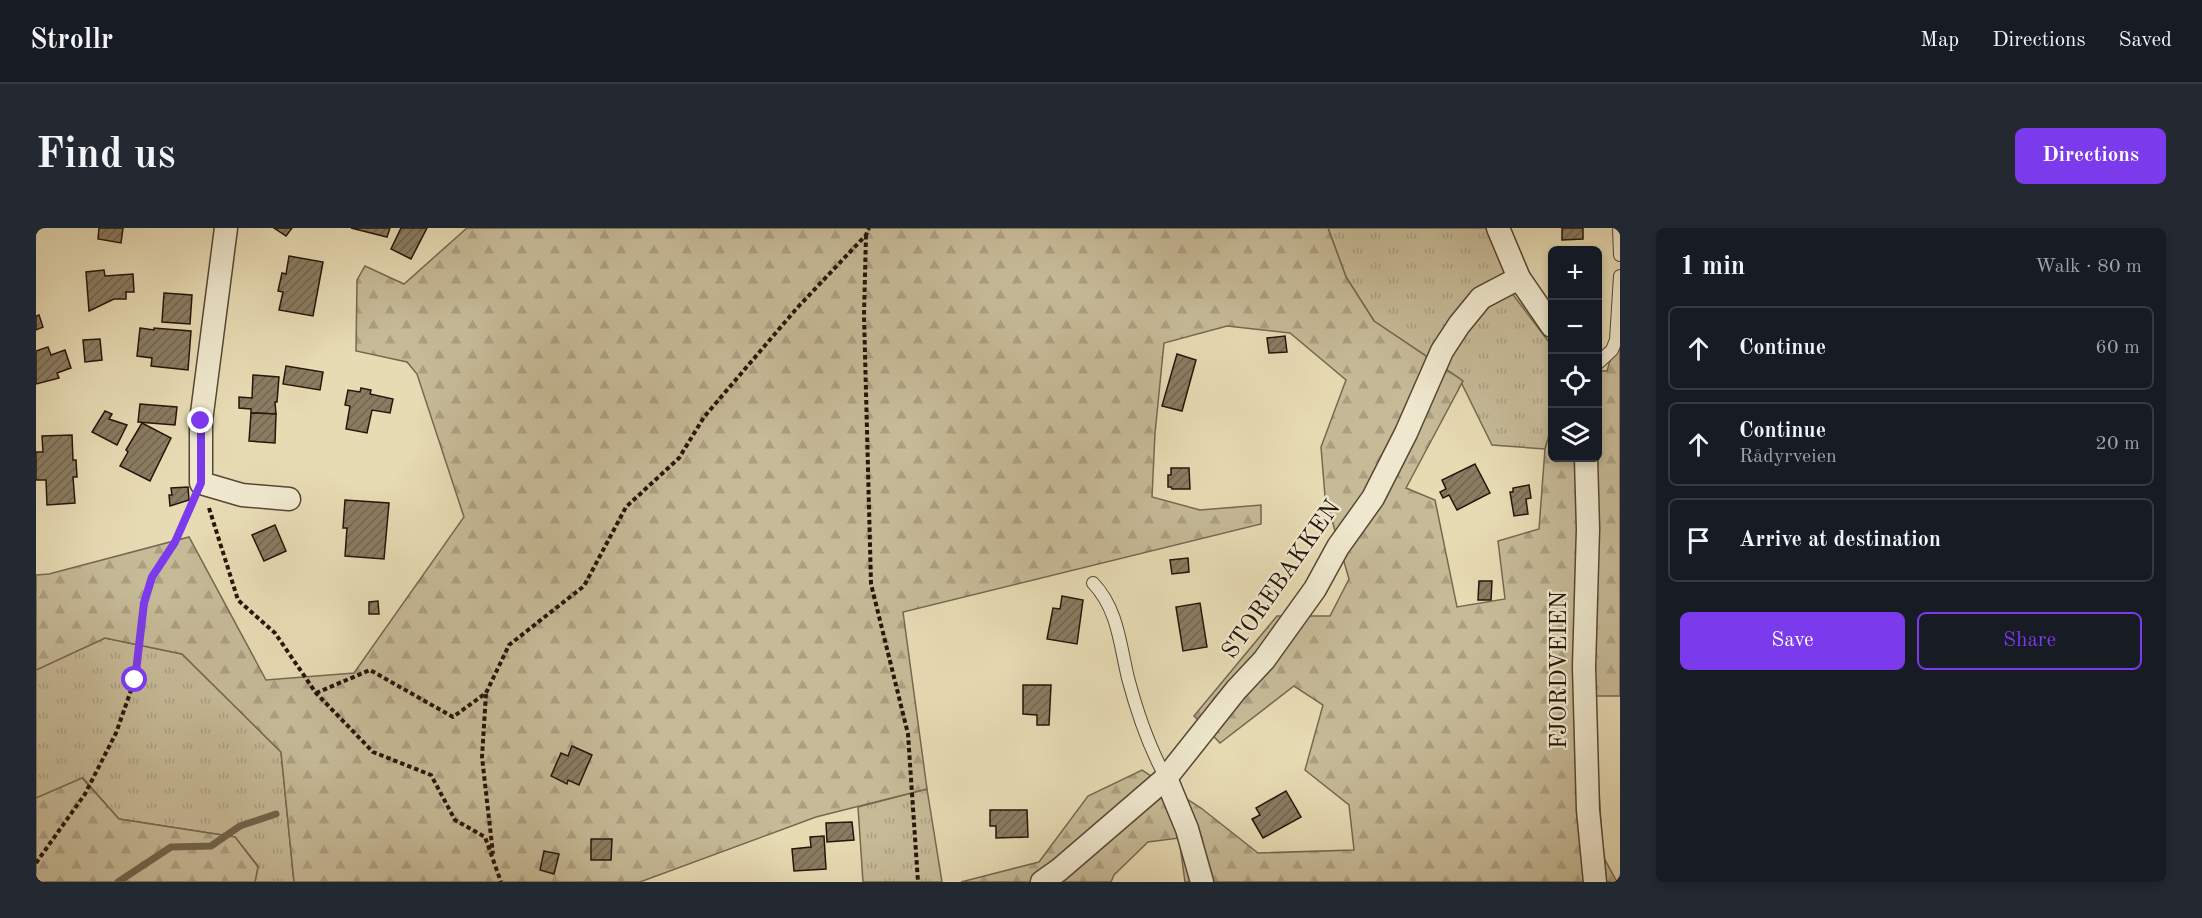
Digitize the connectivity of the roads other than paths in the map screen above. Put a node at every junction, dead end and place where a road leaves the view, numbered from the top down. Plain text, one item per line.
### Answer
1 (225, 228) edge
2 (1498, 228) edge
3 (1619, 228) edge
4 (1620, 255) edge
5 (1620, 276) edge
6 (1520, 278) junction
7 (1548, 320) edge
8 (1602, 359) edge
9 (1587, 462) edge
10 (289, 500) dead end
11 (1093, 583) dead end
12 (1166, 778) junction
13 (1042, 882) edge
14 (1202, 882) edge
15 (1595, 882) edge

1 - 10 street
2 - 6 street
3 - 4 lane
5 - 8 lane
6 - 7 street
6 - 12 street, STOREBAKKEN
9 - 15 street, FJORDVEIEN
11 - 12 lane
12 - 13 street, STOREBAKKEN
12 - 14 street

